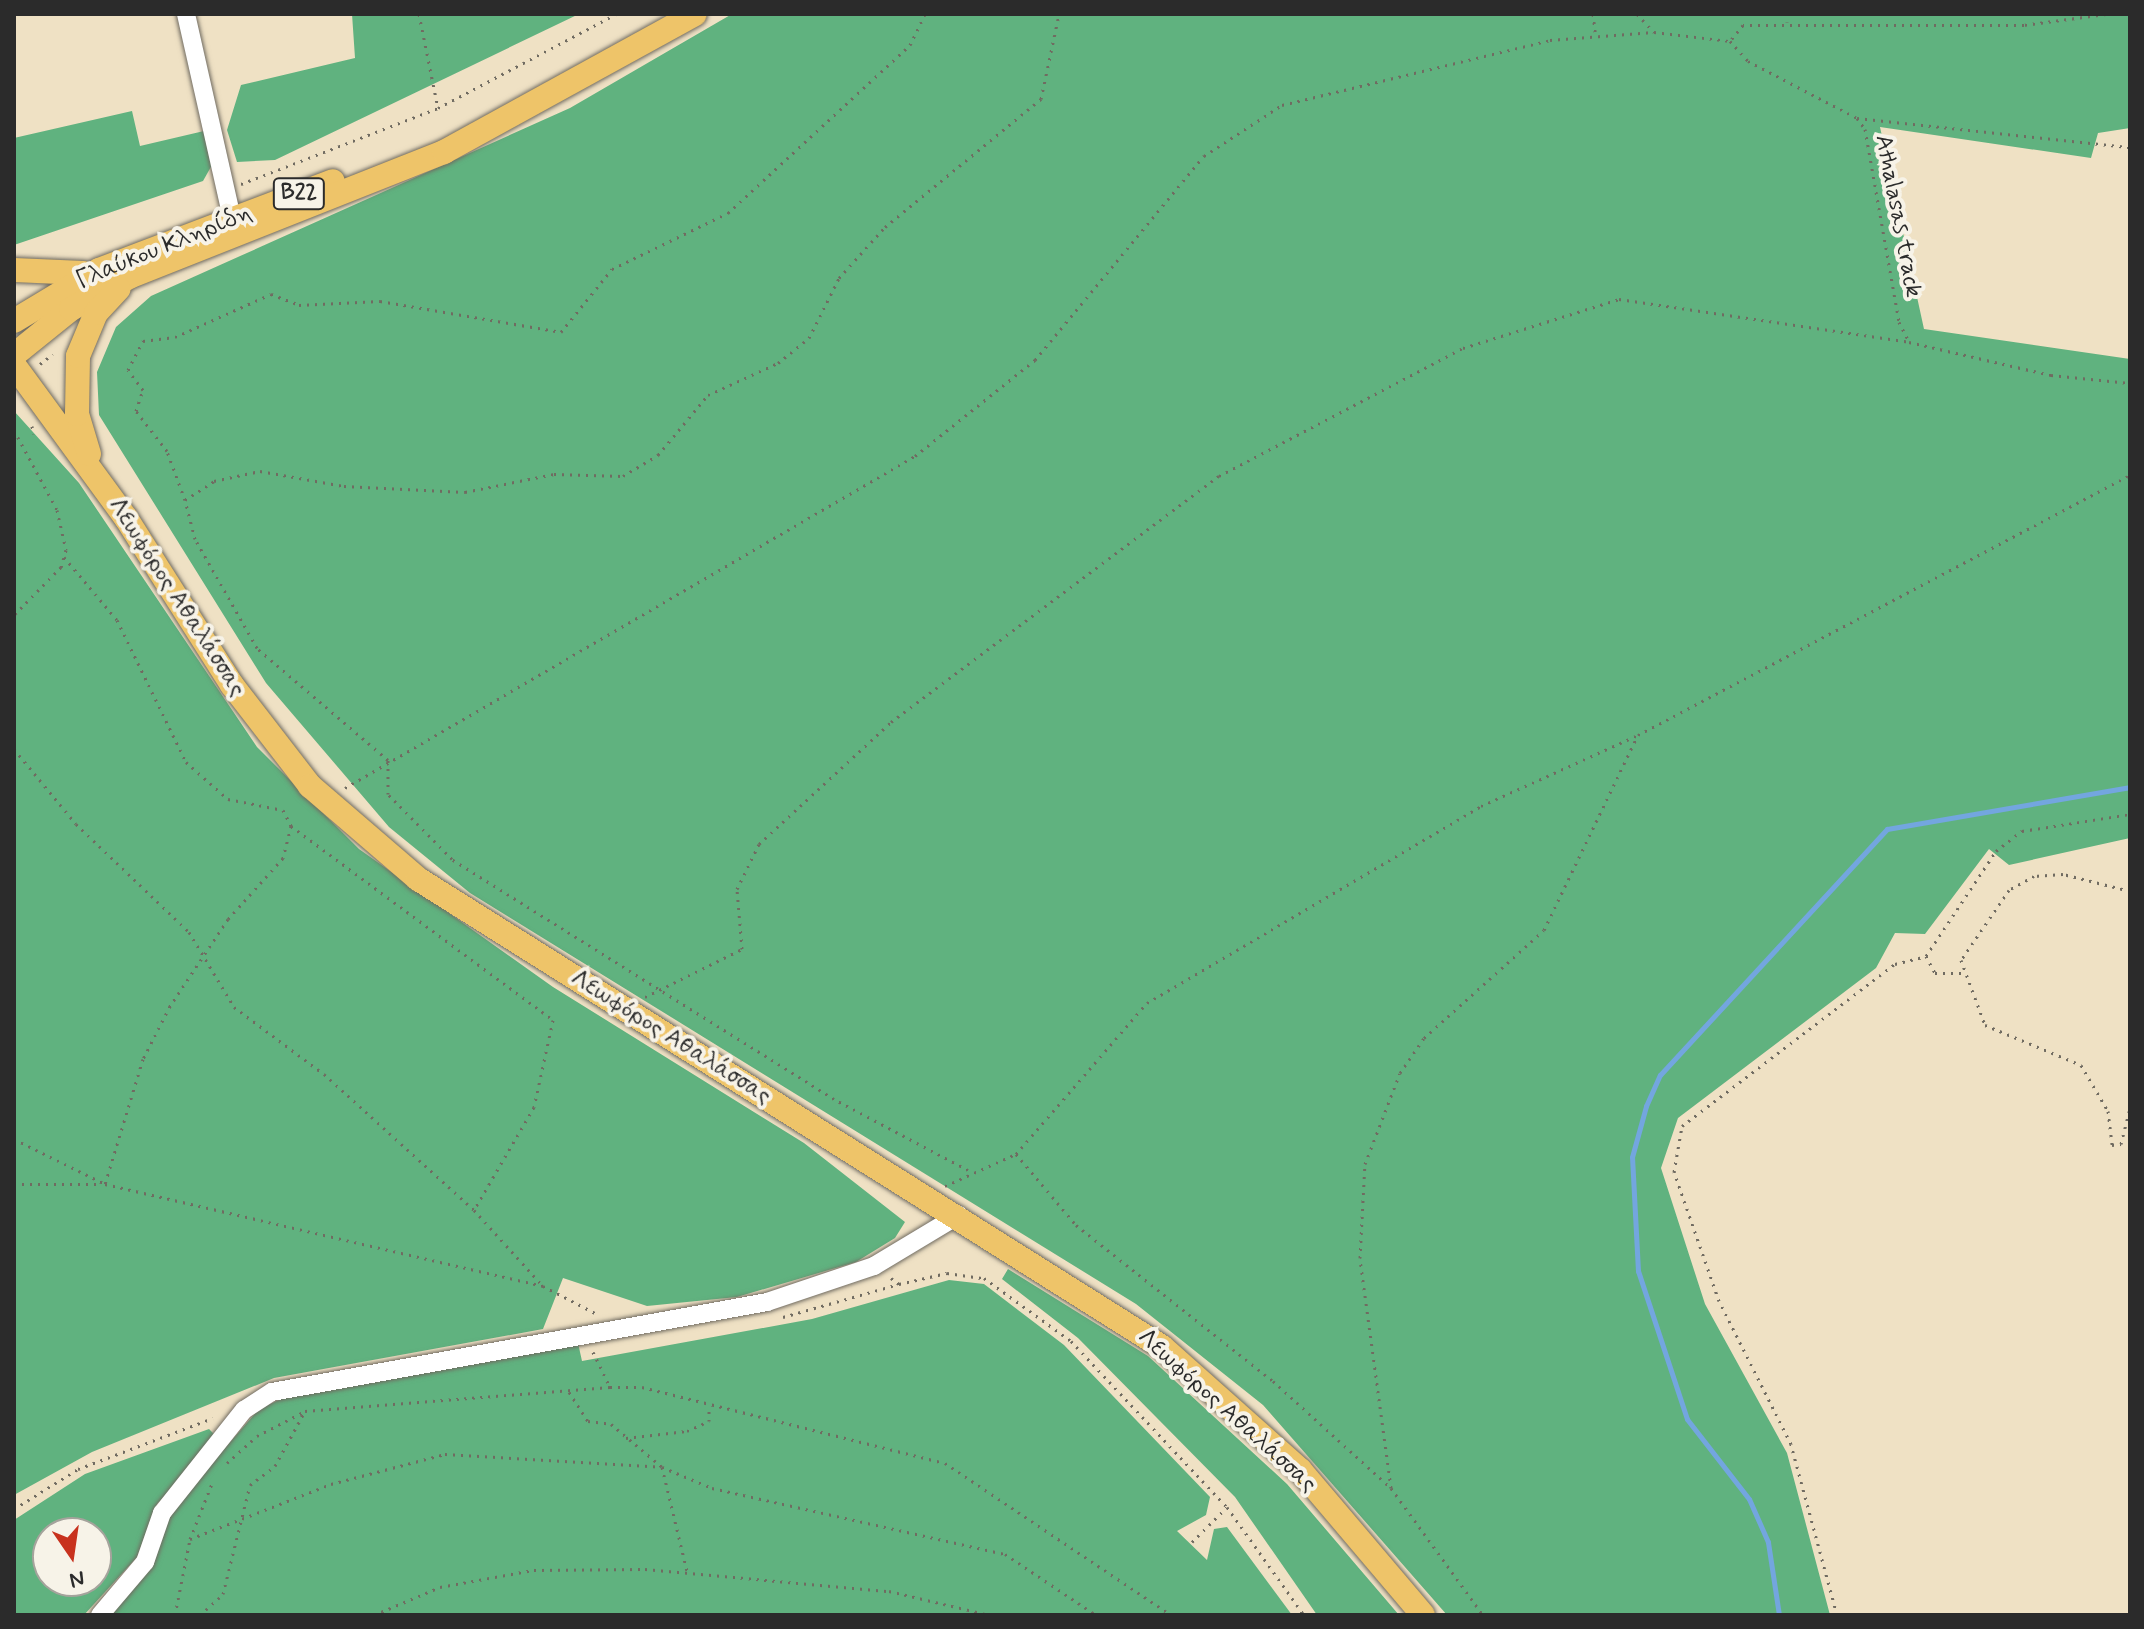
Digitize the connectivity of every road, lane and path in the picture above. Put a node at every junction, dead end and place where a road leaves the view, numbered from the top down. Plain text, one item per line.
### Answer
1 (186, 14) edge
2 (419, 14) edge
3 (616, 14) edge
4 (695, 14) edge
5 (925, 14) edge
6 (1059, 14) edge
7 (1593, 14) edge
8 (1637, 14) edge
9 (1787, 14) edge
10 (2106, 14) edge
11 (1787, 22) junction
12 (1654, 32) junction
13 (1596, 37) junction
14 (1730, 41) junction
15 (438, 108) junction
16 (1857, 118) junction
17 (501, 121) junction
18 (2130, 147) edge
19 (226, 189) junction
20 (232, 218) junction
21 (14, 270) edge
22 (99, 270) junction
23 (131, 276) junction
24 (14, 321) edge
25 (1909, 342) junction
26 (14, 355) edge
27 (14, 365) edge
28 (2130, 383) edge
29 (14, 430) edge
30 (2130, 475) edge
31 (103, 484) junction
32 (185, 500) junction
33 (64, 557) junction
34 (14, 615) edge
35 (1638, 735) junction
36 (14, 749) edge
37 (388, 760) junction
38 (326, 800) junction
39 (2130, 814) edge
40 (291, 826) junction
41 (2130, 891) edge
42 (1926, 956) junction
43 (204, 957) junction
44 (1964, 973) junction
45 (659, 989) junction
46 (622, 1008) junction
47 (2130, 1107) edge
48 (14, 1139) edge
49 (1016, 1154) junction
50 (968, 1170) junction
51 (14, 1184) edge
52 (105, 1184) junction
53 (932, 1199) junction
54 (474, 1210) junction
55 (959, 1215) junction
56 (874, 1266) junction
57 (899, 1284) junction
58 (543, 1286) junction
59 (779, 1318) dead end
60 (616, 1324) junction
61 (607, 1345) dead end
62 (610, 1387) junction
63 (569, 1392) junction
64 (709, 1407) junction
65 (244, 1410) junction
66 (305, 1411) junction
67 (626, 1438) junction
68 (662, 1467) junction
69 (1391, 1488) junction
70 (1227, 1507) junction
71 (14, 1509) edge
72 (244, 1518) junction
73 (190, 1539) junction
74 (1192, 1542) dead end
75 (687, 1571) junction
76 (100, 1615) edge
77 (175, 1615) edge
78 (200, 1615) edge
79 (374, 1615) edge
80 (990, 1615) edge
81 (1096, 1615) edge
82 (1171, 1615) edge
83 (1304, 1615) edge
84 (1423, 1615) edge
85 (1483, 1615) edge
86 (1837, 1615) edge

1 - 19 lane
2 - 15 path
3 - 15 path
4 - 17 main road, Γλαύκου Κληρίδη / B22
5 - 32 path
6 - 32 path
7 - 13 path
8 - 12 path
9 - 11 path
10 - 11 path
11 - 14 path
12 - 13 path
12 - 14 path
13 - 37 path
14 - 16 path, Athalasas track
15 - 19 path
16 - 18 path
16 - 25 path, Athalasas track
17 - 20 main road, Γλαύκου Κληρίδη / B22
17 - 23 main road, Γλαύκου Κληρίδη / B22
19 - 20 lane
20 - 22 main road, Γλαύκου Κληρίδη / B22
21 - 22 main road
22 - 24 main road, Γλαύκου Κληρίδη / B22
23 - 26 main road, Γλαύκου Κληρίδη / B22
23 - 31 main road
25 - 28 path
25 - 45 path
27 - 31 main road, Λεωφόρος Αθαλάσσας
29 - 33 path
30 - 35 path
31 - 38 main road, Λεωφόρος Αθαλάσσας
32 - 37 path
33 - 34 path
33 - 40 path
35 - 49 path
35 - 69 path
36 - 43 path
37 - 38 path
37 - 45 path
38 - 46 main road, Λεωφόρος Αθαλάσσας
39 - 42 path
40 - 43 path
40 - 54 path
41 - 44 path
42 - 44 path
42 - 86 path
43 - 52 path
43 - 54 path
44 - 47 path
45 - 46 path
45 - 50 path
46 - 53 main road, Λεωφόρος Αθαλάσσας
48 - 52 path
49 - 50 path
49 - 69 path
50 - 53 path
51 - 52 path
52 - 58 path
53 - 55 main road, Λεωφόρος Αθαλάσσας
54 - 58 path
55 - 56 lane
55 - 84 main road, Λεωφόρος Αθαλάσσας
56 - 57 path
56 - 60 lane
57 - 59 path
57 - 70 path
58 - 60 path
60 - 65 lane
61 - 62 path
62 - 63 path
62 - 64 path
63 - 66 path
63 - 67 path
64 - 67 path
64 - 82 path
65 - 71 path
65 - 76 lane
66 - 72 path
66 - 73 path
67 - 68 path
68 - 72 path
68 - 75 path
68 - 81 path
69 - 85 path
70 - 74 path
70 - 83 path
72 - 73 path
72 - 78 path
73 - 77 path
75 - 79 path
75 - 80 path

